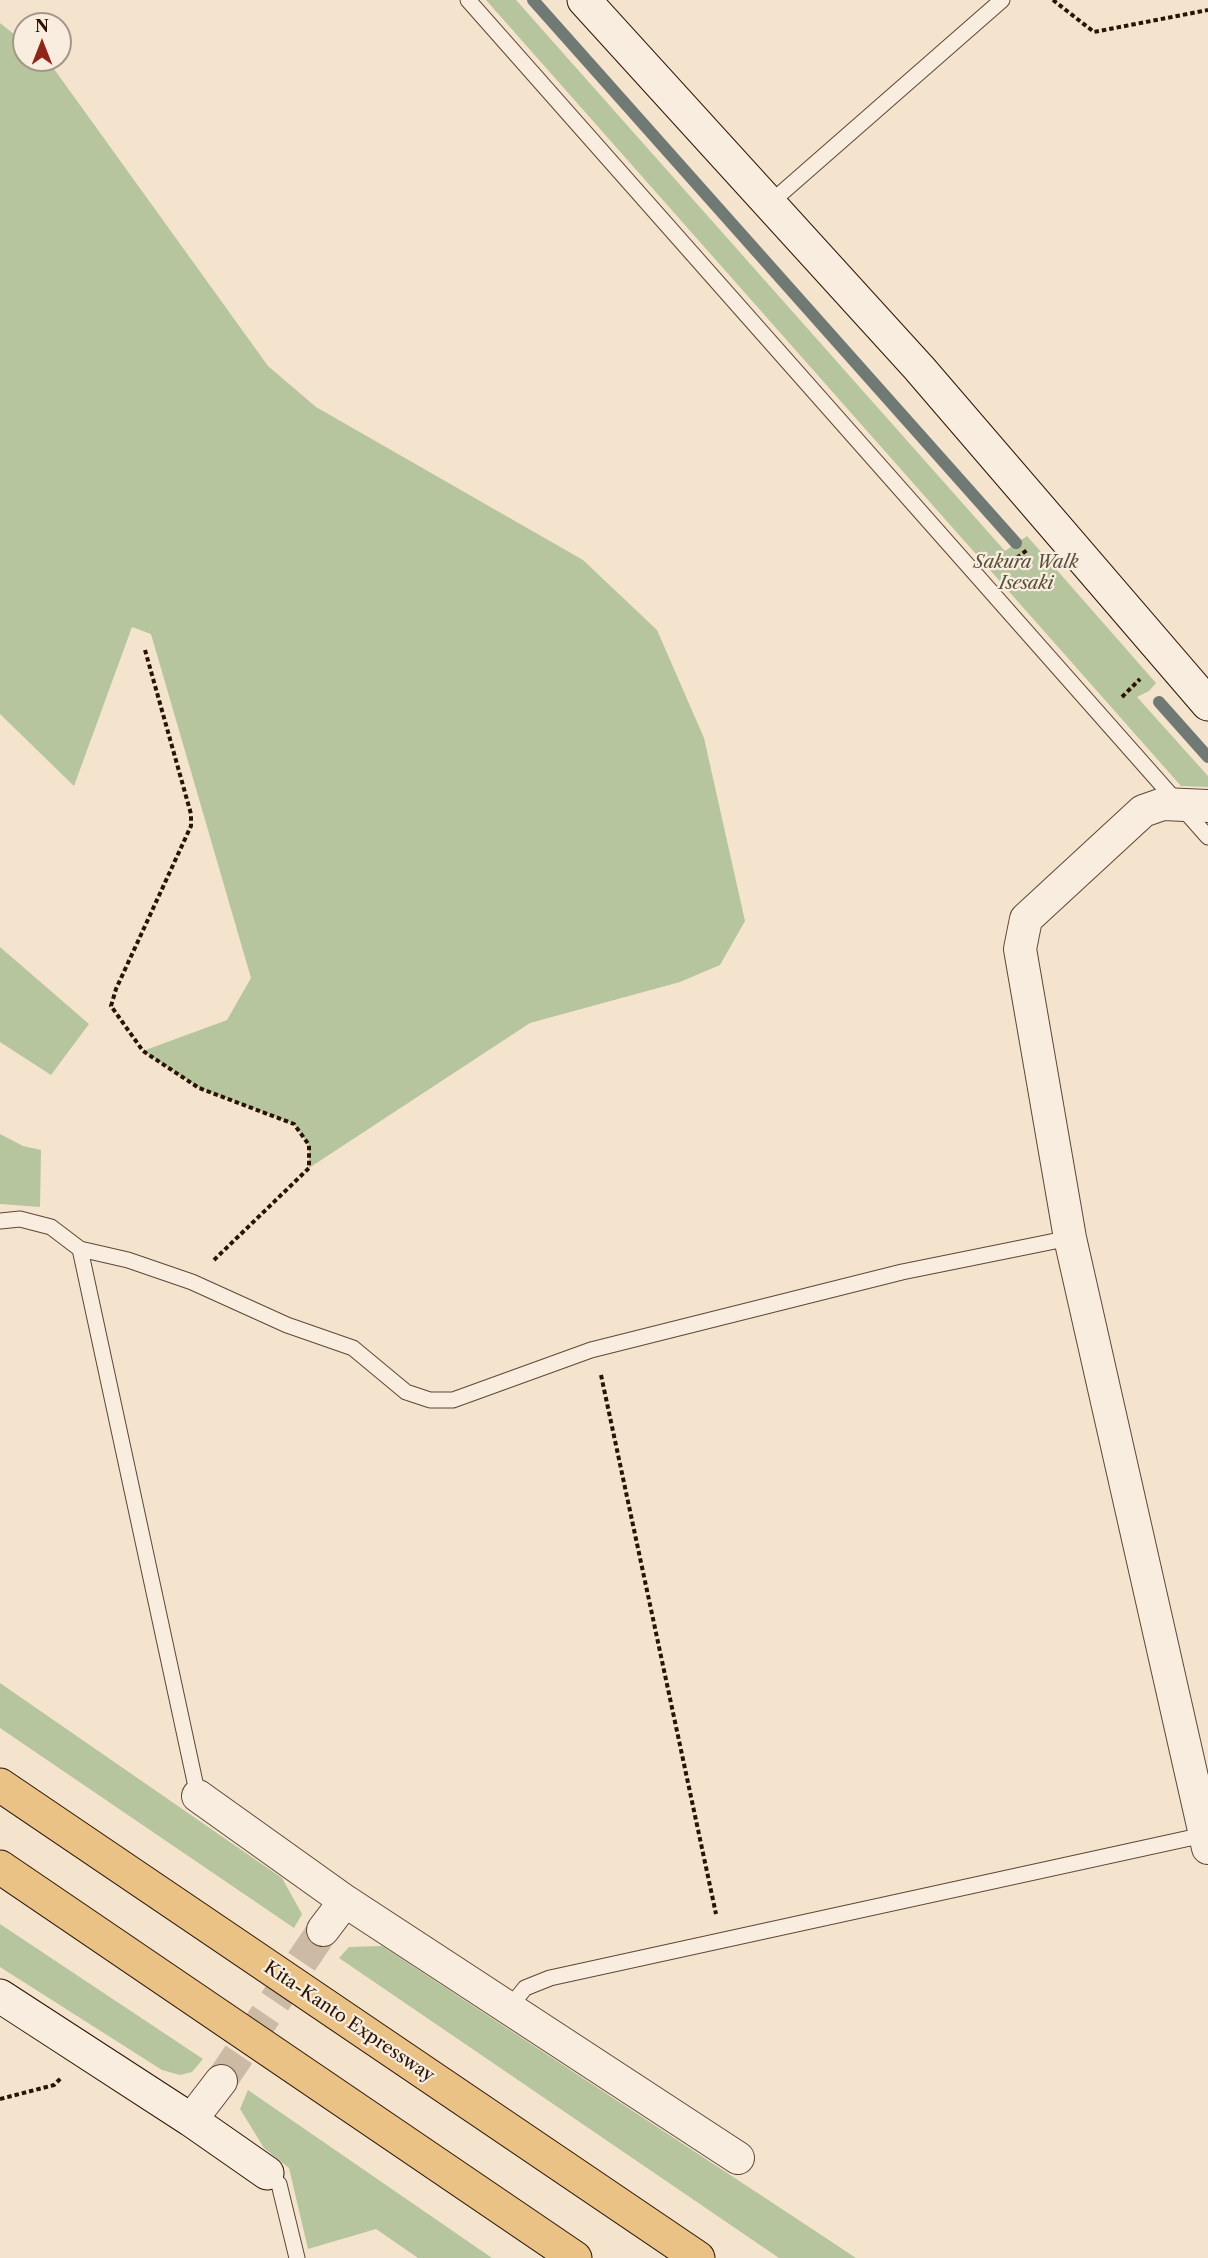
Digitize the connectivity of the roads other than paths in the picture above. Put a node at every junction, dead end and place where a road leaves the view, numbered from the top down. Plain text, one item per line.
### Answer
1 (468, 0) edge
2 (584, 0) edge
3 (1002, 0) edge
4 (770, 204) junction
5 (1208, 704) edge
6 (1193, 805) edge
7 (1208, 837) edge
8 (0, 1221) edge
9 (1070, 1239) junction
10 (80, 1249) junction
11 (0, 1785) edge
12 (198, 1796) joint
13 (1207, 1839) edge
14 (0, 1867) edge
15 (345, 1901) junction
16 (323, 1929) tunnel mouth
17 (0, 1996) edge
18 (509, 2008) junction
19 (221, 2081) tunnel mouth
20 (191, 2120) junction
21 (738, 2158) dead end
22 (267, 2173) joint
23 (297, 2258) edge
24 (575, 2258) edge
25 (698, 2258) edge

1 - 6 lane
2 - 4 street
3 - 4 lane
4 - 5 street
6 - 7 lane
6 - 9 street
8 - 10 lane
9 - 10 lane
9 - 13 street
10 - 12 lane
11 - 25 highway, Kita-Kanto Expressway
12 - 15 street
13 - 18 lane
14 - 24 highway
15 - 16 street
15 - 18 street
17 - 20 street
18 - 21 street
19 - 20 street
20 - 22 street
22 - 23 lane

